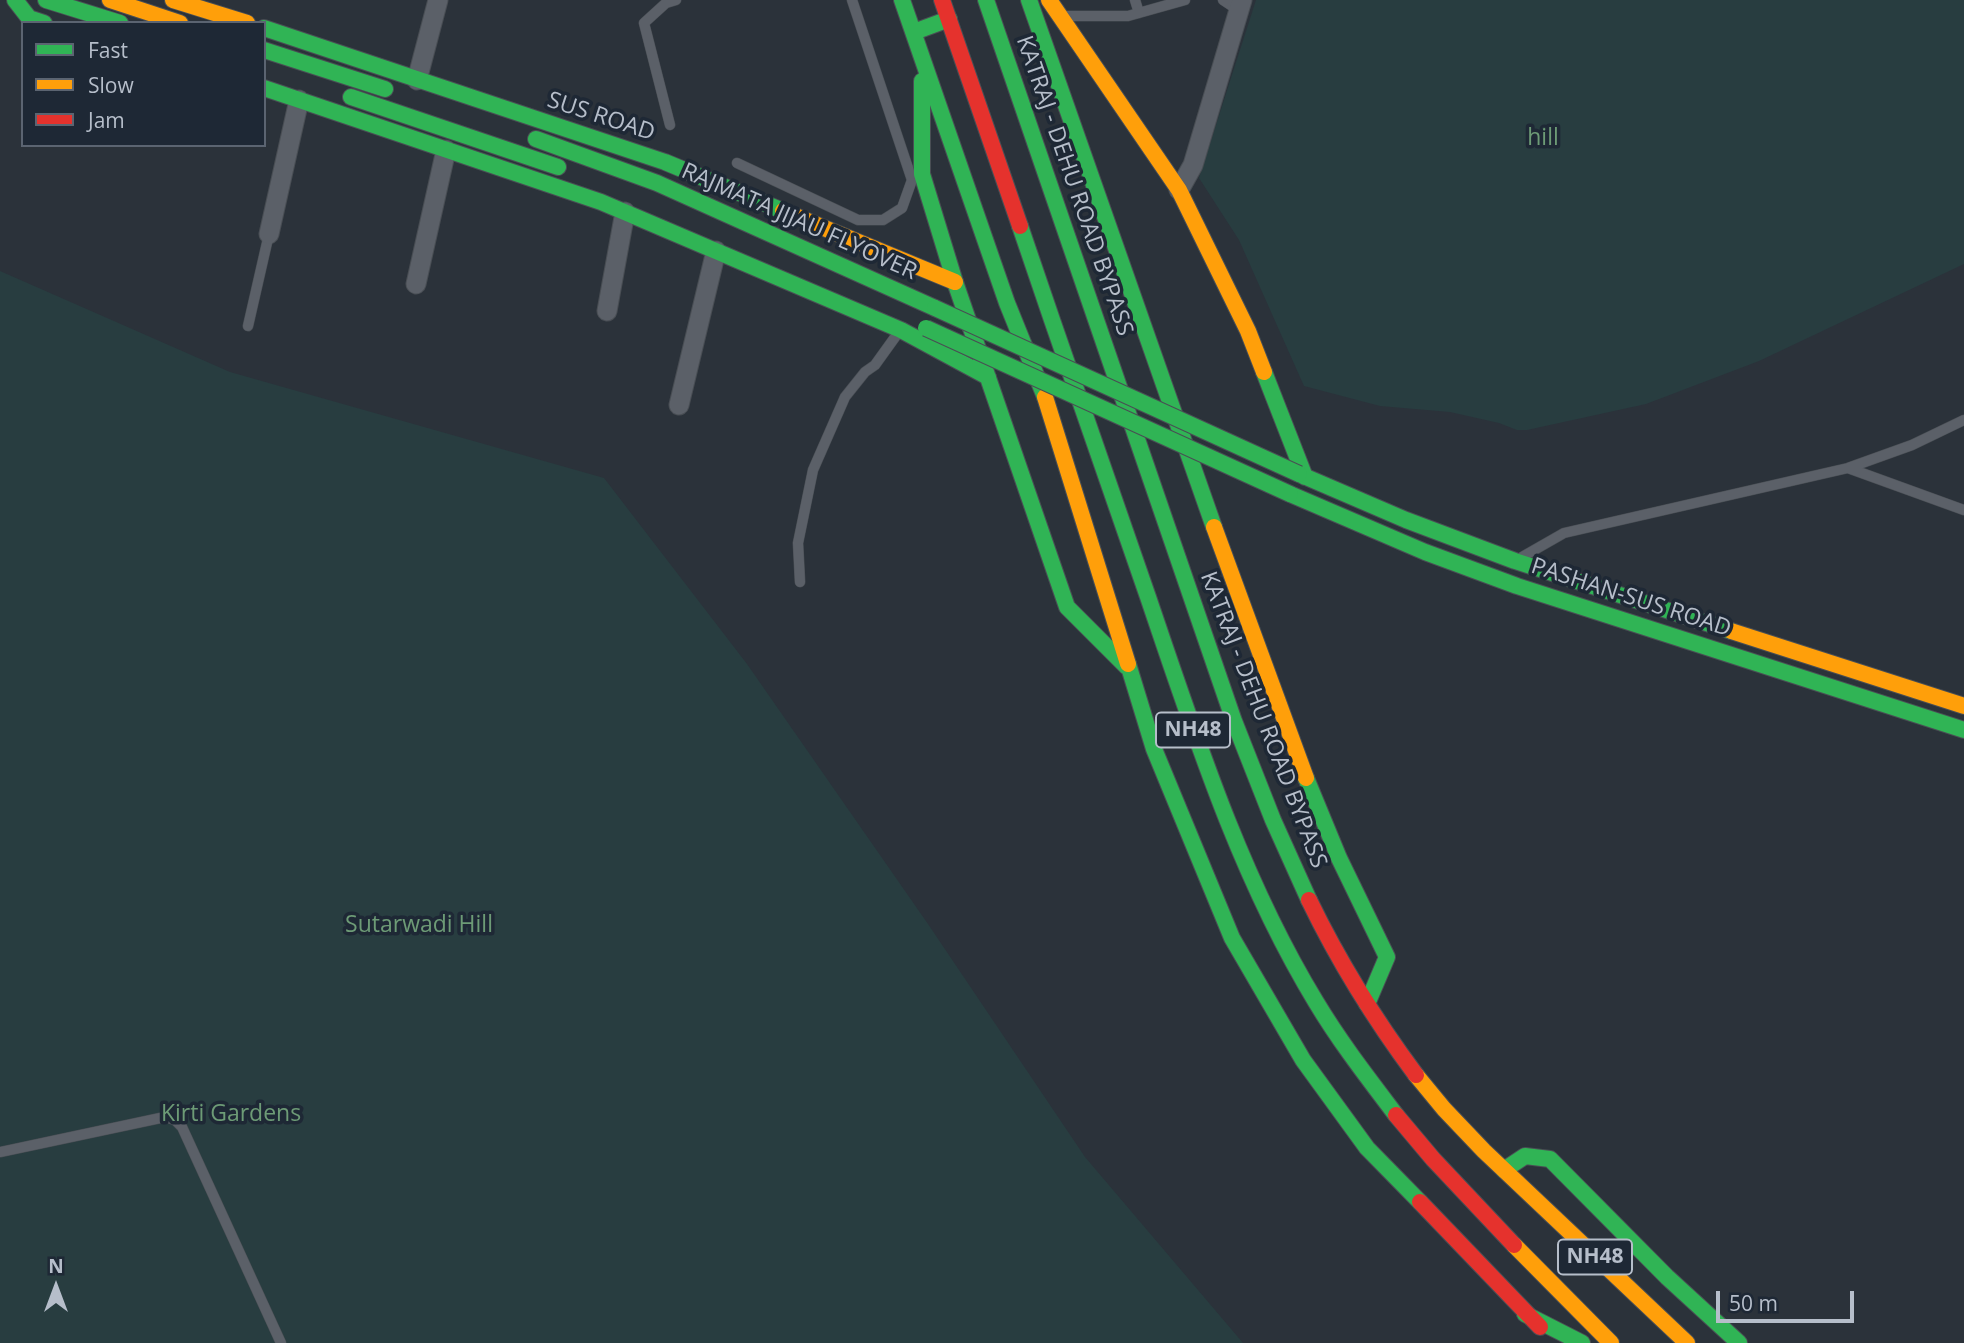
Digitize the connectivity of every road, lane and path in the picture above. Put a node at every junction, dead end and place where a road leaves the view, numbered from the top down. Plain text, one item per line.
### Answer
1 (2, 0) edge
2 (15, 0) edge
3 (46, 0) edge
4 (110, 0) edge
5 (174, 0) edge
6 (438, 0) edge
7 (676, 0) edge
8 (852, 0) edge
9 (902, 0) edge
10 (942, 0) edge
11 (986, 0) edge
12 (1029, 0) edge
13 (1049, 0) edge
14 (1135, 0) edge
15 (1185, 0) edge
16 (1235, 3) edge
17 (0, 6) edge
18 (1139, 13) junction
19 (1061, 16) junction
20 (949, 19) junction
21 (38, 21) edge
22 (114, 21) edge
23 (174, 21) edge
24 (241, 21) edge
25 (266, 30) edge
26 (914, 32) junction
27 (266, 51) edge
28 (922, 60) junction
29 (417, 80) junction
30 (266, 89) edge
31 (342, 94) dead end
32 (397, 94) dead end
33 (299, 100) junction
34 (670, 125) dead end
35 (515, 132) dead end
36 (446, 150) junction
37 (737, 163) dead end
38 (570, 172) dead end
39 (1179, 190) junction
40 (625, 212) junction
41 (269, 234) joint
42 (716, 251) junction
43 (779, 260) dead end
44 (955, 282) junction
45 (416, 284) dead end
46 (607, 311) dead end
47 (248, 326) dead end
48 (901, 330) junction
49 (988, 377) junction
50 (679, 405) dead end
51 (1964, 420) edge
52 (1848, 468) junction
53 (1302, 476) junction
54 (1290, 494) joint
55 (1964, 510) edge
56 (1516, 561) junction
57 (800, 582) dead end
58 (1130, 670) junction
59 (1964, 706) edge
60 (1964, 730) edge
61 (1367, 1004) junction
62 (0, 1152) edge
63 (1504, 1170) junction
64 (1525, 1314) junction
65 (281, 1343) edge
66 (1557, 1343) edge
67 (1582, 1343) edge
68 (1611, 1343) edge
69 (1687, 1343) edge
70 (1740, 1343) edge

1 - 17 street
2 - 21 main road
3 - 22 main road
4 - 23 main road
5 - 24 main road
6 - 29 street
7 - 34 lane
8 - 37 lane
9 - 26 main road
10 - 20 main road, NH48
11 - 61 main road, KATRAJ - DEHU ROAD BYPASS / NH48
12 - 61 main road
13 - 19 main road
14 - 18 lane
15 - 18 lane
16 - 39 street
18 - 19 lane
19 - 39 main road
20 - 26 main road
20 - 68 main road, NH48
25 - 29 main road, SUS ROAD
26 - 28 main road
27 - 32 main road
28 - 44 main road
28 - 58 main road
29 - 44 main road, SUS ROAD
30 - 33 main road
31 - 38 main road
33 - 36 main road
33 - 41 street
35 - 53 main road, RAJMATA JIJAU FLYOVER, bridge
36 - 40 main road
36 - 45 street
39 - 53 main road
40 - 42 main road
40 - 46 street
41 - 47 lane
42 - 48 main road
42 - 50 street
43 - 54 main road, RAJMATA JIJAU FLYOVER, bridge
44 - 49 main road
48 - 49 main road
48 - 57 lane
49 - 58 main road
51 - 52 lane
52 - 55 lane
52 - 56 lane
53 - 56 main road, PASHAN-SUS ROAD
54 - 60 main road, PASHAN-SUS ROAD
56 - 59 main road, PASHAN-SUS ROAD
58 - 64 main road
61 - 63 main road, KATRAJ - DEHU ROAD BYPASS / NH48
62 - 65 lane
63 - 69 main road, KATRAJ - DEHU ROAD BYPASS / NH48
63 - 70 main road
64 - 66 main road
64 - 67 main road

